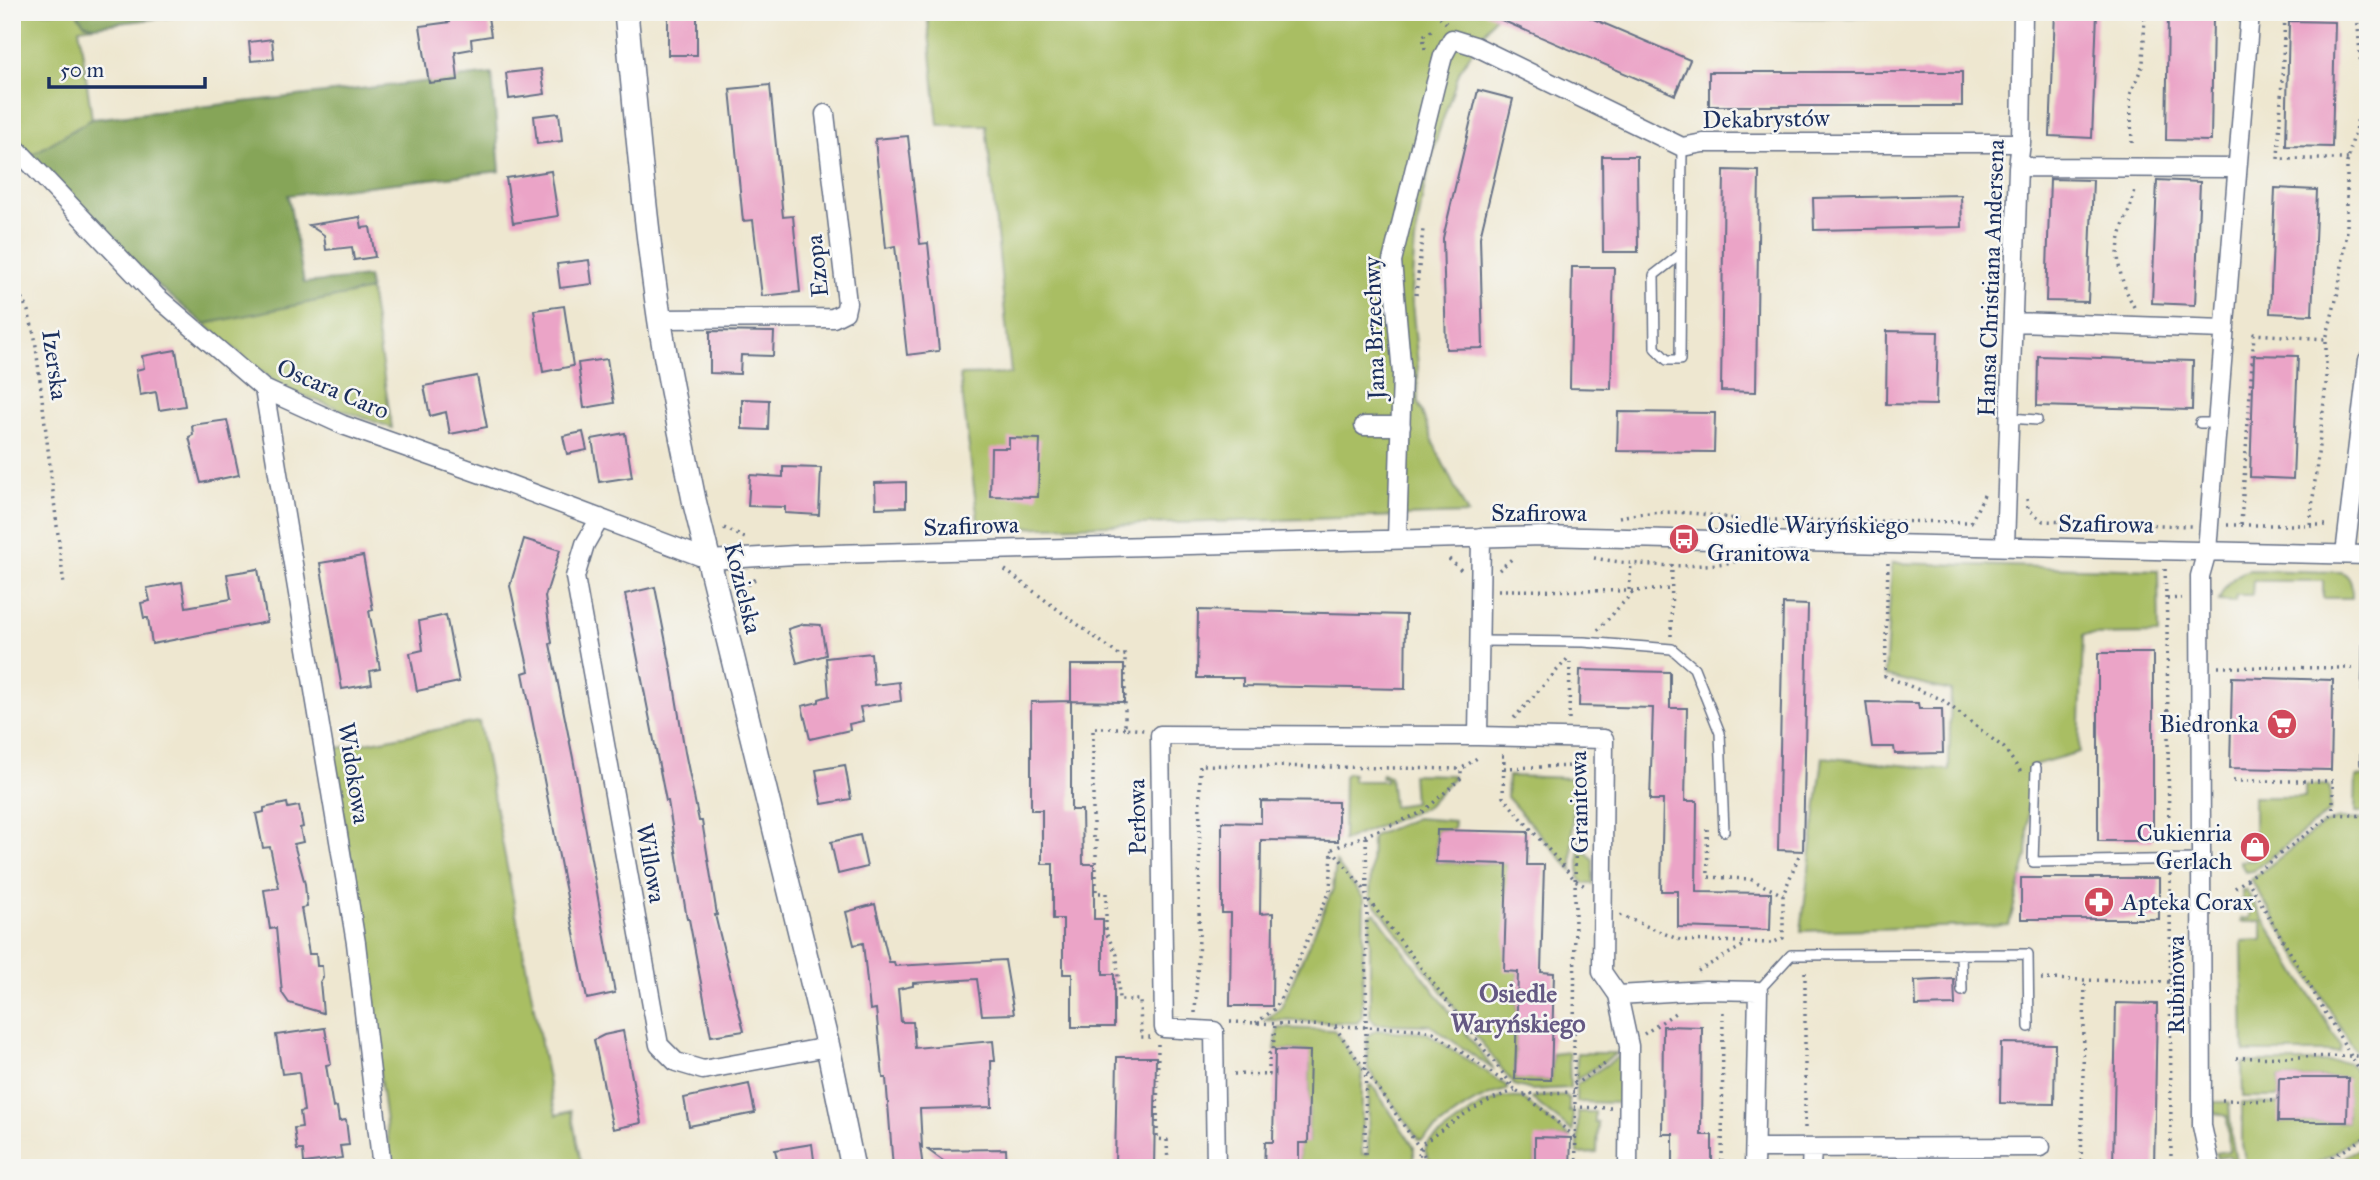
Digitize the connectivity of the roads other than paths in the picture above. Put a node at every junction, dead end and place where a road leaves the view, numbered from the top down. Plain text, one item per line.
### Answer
1 (626, 12) edge
2 (2023, 12) edge
3 (2250, 12) edge
4 (1452, 39) joint
5 (825, 114) dead end
6 (2021, 143) junction
7 (12, 144) edge
8 (1682, 147) junction
9 (2018, 167) junction
10 (2236, 169) junction
11 (1681, 254) junction
12 (660, 318) junction
13 (2014, 322) junction
14 (2225, 329) junction
15 (2368, 360) edge
16 (264, 389) junction
17 (2010, 418) junction
18 (2037, 419) dead end
19 (1364, 426) dead end
20 (1401, 426) junction
21 (2360, 491) edge
22 (600, 518) junction
23 (1481, 537) junction
24 (1397, 539) junction
25 (2005, 546) junction
26 (2207, 551) junction
27 (2346, 554) junction
28 (2368, 555) edge
29 (709, 560) junction
30 (2368, 625) edge
31 (1478, 641) junction
32 (2367, 668) edge
33 (1478, 736) junction
34 (2365, 763) dead end
35 (2036, 768) dead end
36 (1724, 831) dead end
37 (2200, 859) junction
38 (1962, 954) junction
39 (1758, 991) junction
40 (1962, 991) dead end
41 (1618, 995) junction
42 (2029, 1027) dead end
43 (828, 1047) junction
44 (1808, 1141) junction
45 (2041, 1147) dead end
46 (1755, 1148) junction
47 (382, 1168) edge
48 (853, 1168) edge
49 (1216, 1168) edge
50 (1628, 1168) edge
51 (1754, 1168) edge
52 (1811, 1168) edge
53 (2211, 1168) edge

1 - 12 street, Kozielska
2 - 6 street, Hansa Christiana Andersena
3 - 10 street, Rubinowa
4 - 8 street, Dekabrystów
4 - 20 street, Jana Brzechwy
5 - 12 street, Ezopa
6 - 8 street, Dekabrystów
6 - 9 street, Hansa Christiana Andersena
7 - 16 street, Oscara Caro
8 - 11 lane
9 - 10 street
9 - 13 street, Hansa Christiana Andersena
10 - 14 street, Rubinowa
11 - 11 lane
12 - 29 street, Kozielska
13 - 14 street
13 - 17 street, Hansa Christiana Andersena
14 - 26 street, Rubinowa
15 - 21 street
16 - 22 street, Oscara Caro
16 - 47 street, Widokowa
17 - 18 lane
17 - 25 street, Hansa Christiana Andersena
19 - 20 street
20 - 24 street, Jana Brzechwy
21 - 27 street
22 - 29 street, Oscara Caro
22 - 43 street, Willowa
23 - 24 street, Szafirowa
23 - 25 street, Szafirowa
23 - 31 street
24 - 29 street, Szafirowa
25 - 26 street, Szafirowa
26 - 27 street, Szafirowa
26 - 37 street, Rubinowa
27 - 28 street, Szafirowa
29 - 43 street, Kozielska
30 - 32 lane
31 - 33 street
31 - 36 lane
32 - 34 lane
33 - 41 street, Granitowa
33 - 49 street, Perłowa
35 - 37 lane
37 - 53 street, Rubinowa
38 - 39 lane
38 - 40 lane
38 - 42 lane
39 - 41 street
39 - 46 street
41 - 50 street, Granitowa
43 - 48 street, Kozielska
44 - 45 street
44 - 46 street
44 - 52 street
46 - 51 street

